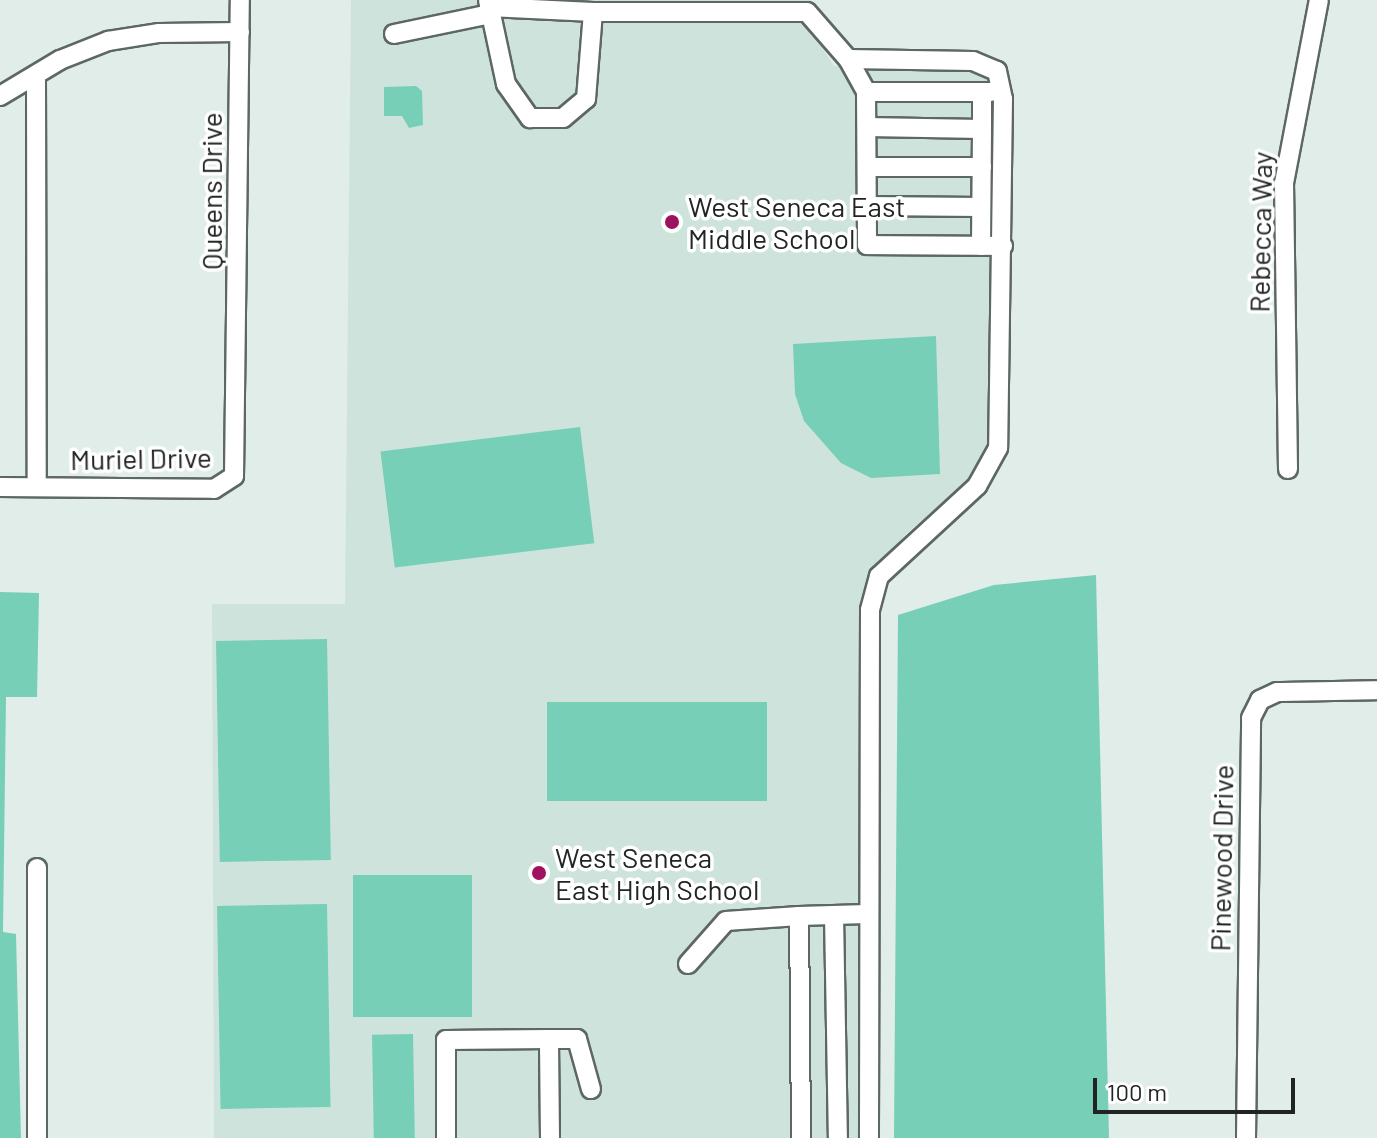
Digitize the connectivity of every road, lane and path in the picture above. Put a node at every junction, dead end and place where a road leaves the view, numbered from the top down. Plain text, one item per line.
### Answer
1 (240, 0) edge
2 (1319, 0) edge
3 (810, 6) edge
4 (489, 7) edge
5 (593, 12) junction
6 (240, 32) junction
7 (394, 34) dead end
8 (848, 59) junction
9 (36, 76) junction
10 (866, 92) junction
11 (982, 92) junction
12 (1002, 92) junction
13 (0, 96) edge
14 (867, 127) junction
15 (982, 129) junction
16 (867, 167) junction
17 (982, 167) junction
18 (867, 206) junction
19 (981, 207) junction
20 (981, 246) junction
21 (1003, 246) junction
22 (238, 382) joint
23 (1288, 469) dead end
24 (0, 487) edge
25 (37, 487) junction
26 (1377, 690) edge
27 (37, 868) dead end
28 (867, 914) junction
29 (834, 915) junction
30 (799, 916) junction
31 (688, 964) dead end
32 (549, 1039) junction
33 (591, 1089) dead end
34 (837, 1107) junction
35 (801, 1108) junction
36 (37, 1138) edge
37 (446, 1138) edge
38 (550, 1138) edge
39 (801, 1138) edge
40 (838, 1138) edge
41 (869, 1138) edge
42 (1246, 1138) edge

1 - 6 street, Queens Drive
2 - 23 street, Rebecca Way
3 - 5 street
3 - 8 street
4 - 5 street
4 - 5 street
4 - 7 street
6 - 9 street
6 - 22 street, Queens Drive
8 - 10 street
8 - 12 street
9 - 13 street
9 - 25 street
10 - 11 street
10 - 14 street
11 - 12 street
11 - 15 street
12 - 21 street
14 - 15 street
14 - 16 street
15 - 17 street
16 - 17 street
16 - 18 street
17 - 19 street
18 - 19 street
18 - 20 street
19 - 20 street
20 - 21 street
21 - 28 street
22 - 25 street, Muriel Drive
24 - 25 street, Muriel Drive
26 - 42 street, Pinewood Drive
27 - 36 street
28 - 29 street
28 - 41 street
29 - 30 street
29 - 34 street
30 - 31 street
30 - 35 street
32 - 33 street
32 - 37 street
32 - 38 street
34 - 35 street
34 - 40 street
35 - 39 street

